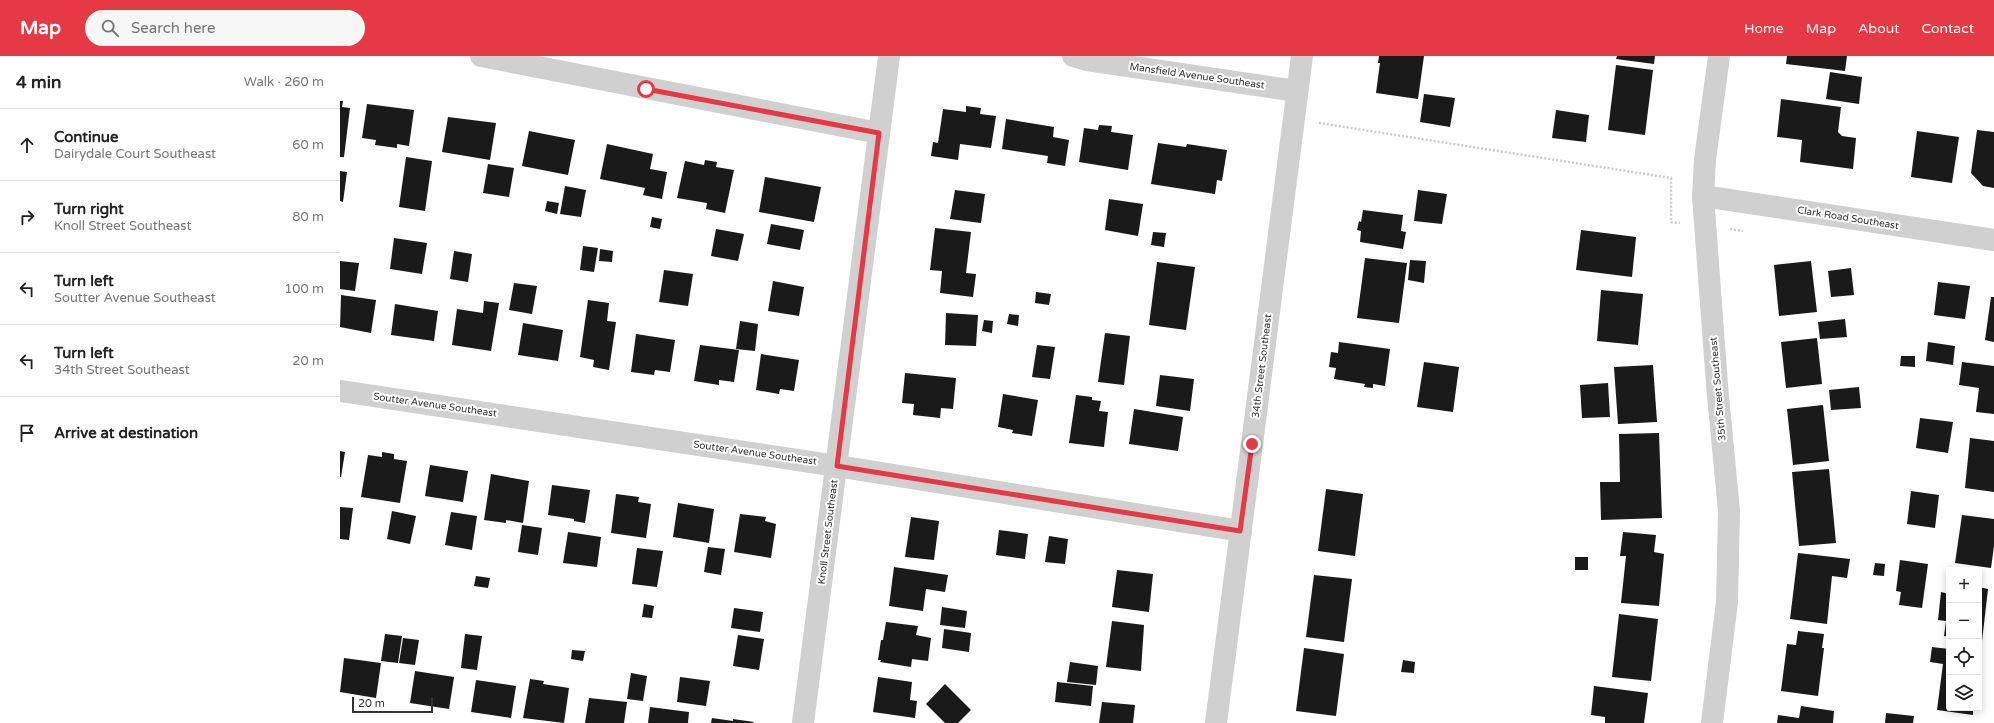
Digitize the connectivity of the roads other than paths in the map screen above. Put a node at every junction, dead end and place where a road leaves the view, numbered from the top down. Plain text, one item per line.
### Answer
1 (481, 56) edge
2 (889, 56) edge
3 (1073, 56) edge
4 (1302, 56) edge
5 (1719, 56) edge
6 (1297, 90) junction
7 (879, 133) junction
8 (1703, 196) junction
9 (1994, 240) edge
10 (340, 391) edge
11 (837, 466) junction
12 (1240, 531) junction
13 (803, 723) edge
14 (1216, 723) edge
15 (1712, 723) edge

1 - 7 street
2 - 7 street, Knoll Street Southeast
3 - 6 street, Mansfield Avenue Southeast
4 - 6 street, 34th Street Southeast
5 - 8 street, 35th Street Southeast
6 - 12 street, 34th Street Southeast
7 - 11 street, Knoll Street Southeast
8 - 9 street, Clark Road Southeast
8 - 15 street, 35th Street Southeast
10 - 11 street, Soutter Avenue Southeast
11 - 12 street, Soutter Avenue Southeast
11 - 13 street, Knoll Street Southeast
12 - 14 street, 34th Street Southeast

